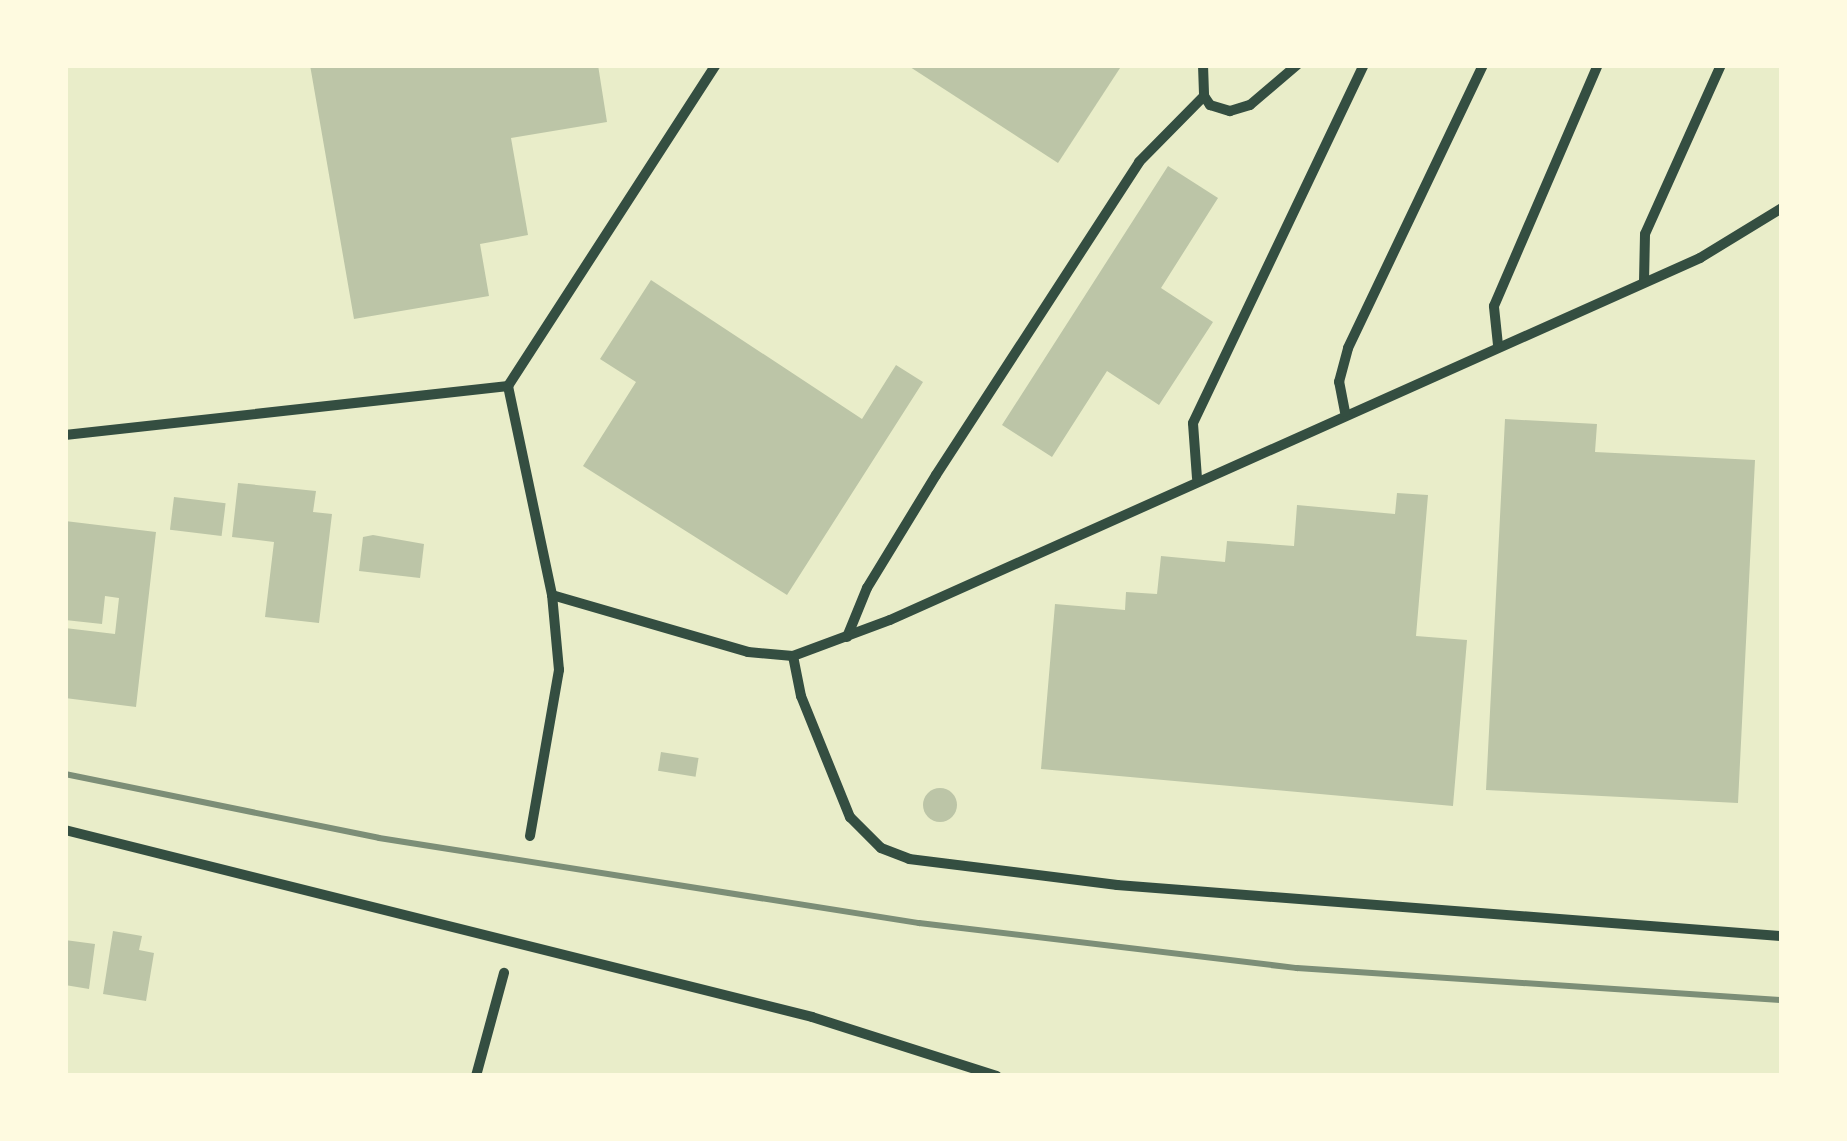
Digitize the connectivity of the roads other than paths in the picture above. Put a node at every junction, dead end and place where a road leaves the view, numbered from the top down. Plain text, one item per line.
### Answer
1 (716, 65) edge
2 (1203, 65) edge
3 (1297, 65) edge
4 (1364, 65) edge
5 (1484, 65) edge
6 (1598, 65) edge
7 (1721, 65) edge
8 (1204, 96) junction
9 (1782, 208) edge
10 (1644, 282) junction
11 (1498, 345) junction
12 (508, 386) junction
13 (1346, 412) junction
14 (65, 435) edge
15 (1197, 478) junction
16 (552, 595) junction
17 (847, 637) junction
18 (793, 656) junction
19 (65, 830) edge
20 (530, 836) dead end
21 (1782, 936) edge
22 (504, 973) dead end
23 (476, 1076) edge
24 (997, 1076) edge

1 - 12 street
2 - 8 street
3 - 8 street
4 - 15 street
5 - 13 street
6 - 11 street
7 - 10 street
8 - 17 street
9 - 10 street
10 - 11 street
11 - 13 street
12 - 14 street
12 - 16 street
13 - 15 street
15 - 17 street
16 - 18 street
16 - 20 street
17 - 18 street
18 - 21 street
19 - 24 street
22 - 23 street

